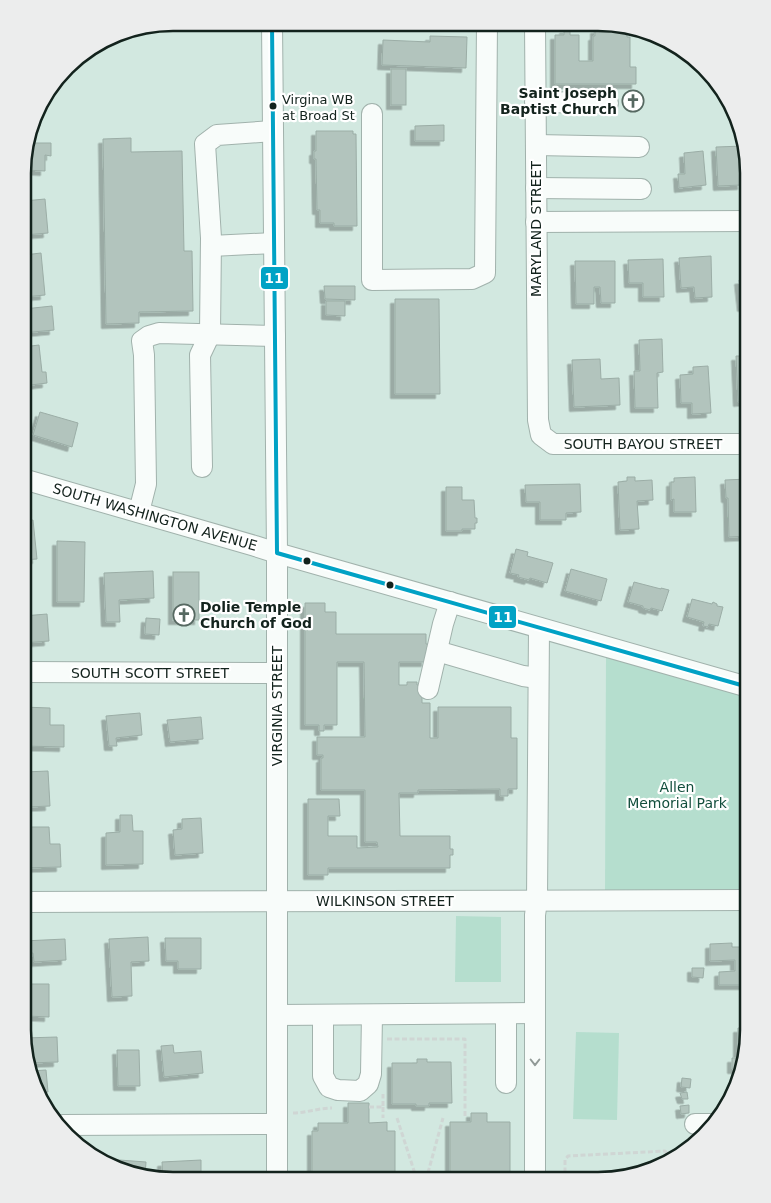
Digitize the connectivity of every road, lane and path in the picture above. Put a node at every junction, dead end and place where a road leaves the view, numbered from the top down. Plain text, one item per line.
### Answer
1 (272, 31) edge
2 (487, 31) edge
3 (535, 31) edge
4 (535, 102) junction
5 (608, 103) dead end
6 (372, 114) dead end
7 (273, 131) junction
8 (536, 146) junction
9 (639, 147) dead end
10 (536, 188) junction
11 (642, 189) dead end
12 (536, 222) junction
13 (740, 222) edge
14 (274, 243) junction
15 (211, 246) junction
16 (210, 334) junction
17 (275, 336) junction
18 (541, 435) joint
19 (740, 444) edge
20 (202, 467) dead end
21 (31, 481) edge
22 (139, 512) junction
23 (277, 553) junction
24 (450, 602) junction
25 (539, 628) junction
26 (437, 651) junction
27 (31, 672) edge
28 (277, 673) junction
29 (538, 678) junction
30 (739, 685) edge
31 (428, 689) dead end
32 (739, 900) edge
33 (278, 901) junction
34 (537, 901) junction
35 (31, 902) edge
36 (535, 1013) junction
37 (372, 1014) junction
38 (506, 1014) junction
39 (278, 1015) junction
40 (323, 1015) junction
41 (383, 1039) dead end
42 (506, 1083) dead end
43 (383, 1088) dead end
44 (369, 1107) dead end
45 (383, 1107) junction
46 (339, 1108) dead end
47 (383, 1118) dead end
48 (397, 1118) dead end
49 (443, 1118) dead end
50 (465, 1118) dead end
51 (282, 1119) junction
52 (69, 1125) edge
53 (667, 1154) edge
54 (278, 1172) edge
55 (414, 1172) edge
56 (428, 1172) edge
57 (535, 1172) edge
58 (565, 1172) edge

1 - 7 street, VIRGINIA STREET
2 - 6 street
3 - 4 street, MARYLAND STREET
4 - 5 street
4 - 8 street, MARYLAND STREET
7 - 14 street, VIRGINIA STREET
7 - 15 street
8 - 9 street
8 - 10 street, MARYLAND STREET
10 - 11 street
10 - 12 street, MARYLAND STREET
12 - 13 street
12 - 18 street, MARYLAND STREET
14 - 15 street
14 - 17 street, VIRGINIA STREET
15 - 16 street
16 - 17 street
16 - 20 street
16 - 22 street
17 - 23 street, VIRGINIA STREET
18 - 19 street, SOUTH BAYOU STREET
21 - 22 street, SOUTH WASHINGTON AVENUE
22 - 23 street, SOUTH WASHINGTON AVENUE
23 - 24 street, SOUTH WASHINGTON AVENUE
23 - 28 street, VIRGINIA STREET
24 - 25 street, SOUTH WASHINGTON AVENUE
24 - 26 street
25 - 29 street
25 - 30 street, SOUTH WASHINGTON AVENUE
26 - 29 street
26 - 31 street
27 - 28 street, SOUTH SCOTT STREET
28 - 33 street, VIRGINIA STREET
29 - 34 street
32 - 34 street, WILKINSON STREET
33 - 34 street, WILKINSON STREET
33 - 35 street, WILKINSON STREET
33 - 39 street, VIRGINIA STREET
34 - 36 street
36 - 38 street
36 -> 57 street
37 - 38 street
37 - 40 street
37 - 40 street
38 - 42 street
39 - 40 street
39 - 51 street, VIRGINIA STREET
41 - 50 path
43 - 45 path
44 - 45 path
45 - 47 path
46 - 51 path
48 - 55 path
49 - 56 path
51 - 52 street
51 - 54 street, VIRGINIA STREET
53 - 58 path

